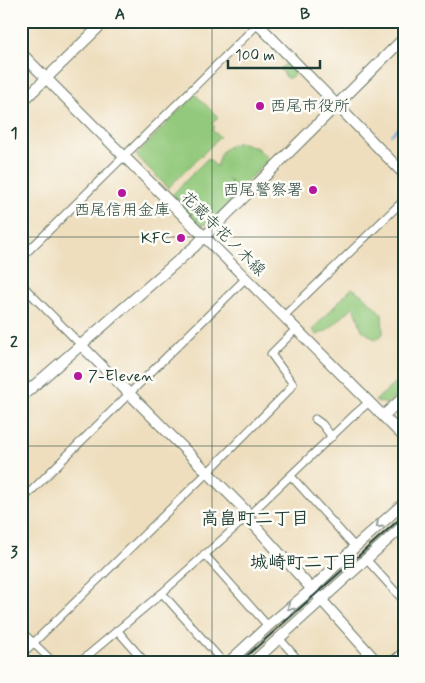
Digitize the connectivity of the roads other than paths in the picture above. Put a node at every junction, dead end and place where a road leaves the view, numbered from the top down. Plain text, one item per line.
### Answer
1 (105, 21) edge
2 (258, 22) edge
3 (404, 38) edge
4 (21, 53) edge
5 (46, 79) junction
6 (21, 104) edge
7 (337, 105) junction
8 (124, 156) junction
9 (404, 174) edge
10 (404, 200) edge
11 (204, 236) junction
12 (21, 258) edge
13 (246, 278) junction
14 (21, 284) edge
15 (284, 316) junction
16 (296, 328) junction
17 (81, 345) junction
18 (129, 393) junction
19 (21, 397) edge
20 (404, 397) edge
21 (370, 402) junction
22 (384, 416) junction
23 (315, 419) dead end
24 (332, 437) junction
25 (404, 437) edge
26 (207, 473) junction
27 (290, 476) junction
28 (21, 500) edge
29 (404, 503) edge
30 (247, 517) junction
31 (404, 525) edge
32 (355, 547) junction
33 (204, 554) junction
34 (366, 559) junction
35 (312, 589) junction
36 (162, 593) junction
37 (322, 600) junction
38 (404, 601) edge
39 (268, 626) junction
40 (117, 630) junction
41 (21, 631) edge
42 (279, 638) junction
43 (33, 643) junction
44 (404, 654) edge
45 (21, 655) edge
46 (53, 662) edge
47 (80, 662) edge
48 (145, 662) edge
49 (223, 662) edge
50 (229, 662) edge
51 (253, 662) edge
52 (300, 662) edge
53 (377, 662) edge
54 (395, 662) edge

1 - 5 street
2 - 7 street
2 - 8 street
3 - 7 street
4 - 5 street, 花蔵寺花ノ木線
5 - 6 street
5 - 8 street, 花蔵寺花ノ木線
7 - 9 street
7 - 11 street
8 - 11 street, 花蔵寺花ノ木線
8 - 12 street
10 - 15 street
11 - 13 street, 花蔵寺花ノ木線
11 - 17 street
13 - 15 street, 花蔵寺花ノ木線
13 - 18 street
14 - 17 street
15 - 16 street, 花蔵寺花ノ木線
16 - 21 street, 花蔵寺花ノ木線
16 - 26 street
17 - 18 street
17 - 19 street
18 - 26 street
18 - 28 street
20 - 22 street
21 - 22 street, 花蔵寺花ノ木線
21 - 24 street
22 - 25 street, 花蔵寺花ノ木線
23 - 24 street
24 - 27 street
26 - 30 street
26 - 43 street
27 - 30 street
27 - 32 street
29 -> 32 street
30 - 33 street
30 - 35 street
31 - 34 street
32 - 35 street
33 - 36 street
33 - 39 street
34 - 37 street
34 - 38 street
35 - 37 street
35 -> 39 street
36 - 40 street
36 - 49 street
37 - 42 street
37 - 53 street
39 - 50 street
40 - 47 street
40 - 48 street
41 - 43 street
42 - 51 street
42 - 52 street
43 - 45 street
43 - 46 street
44 - 54 main road

